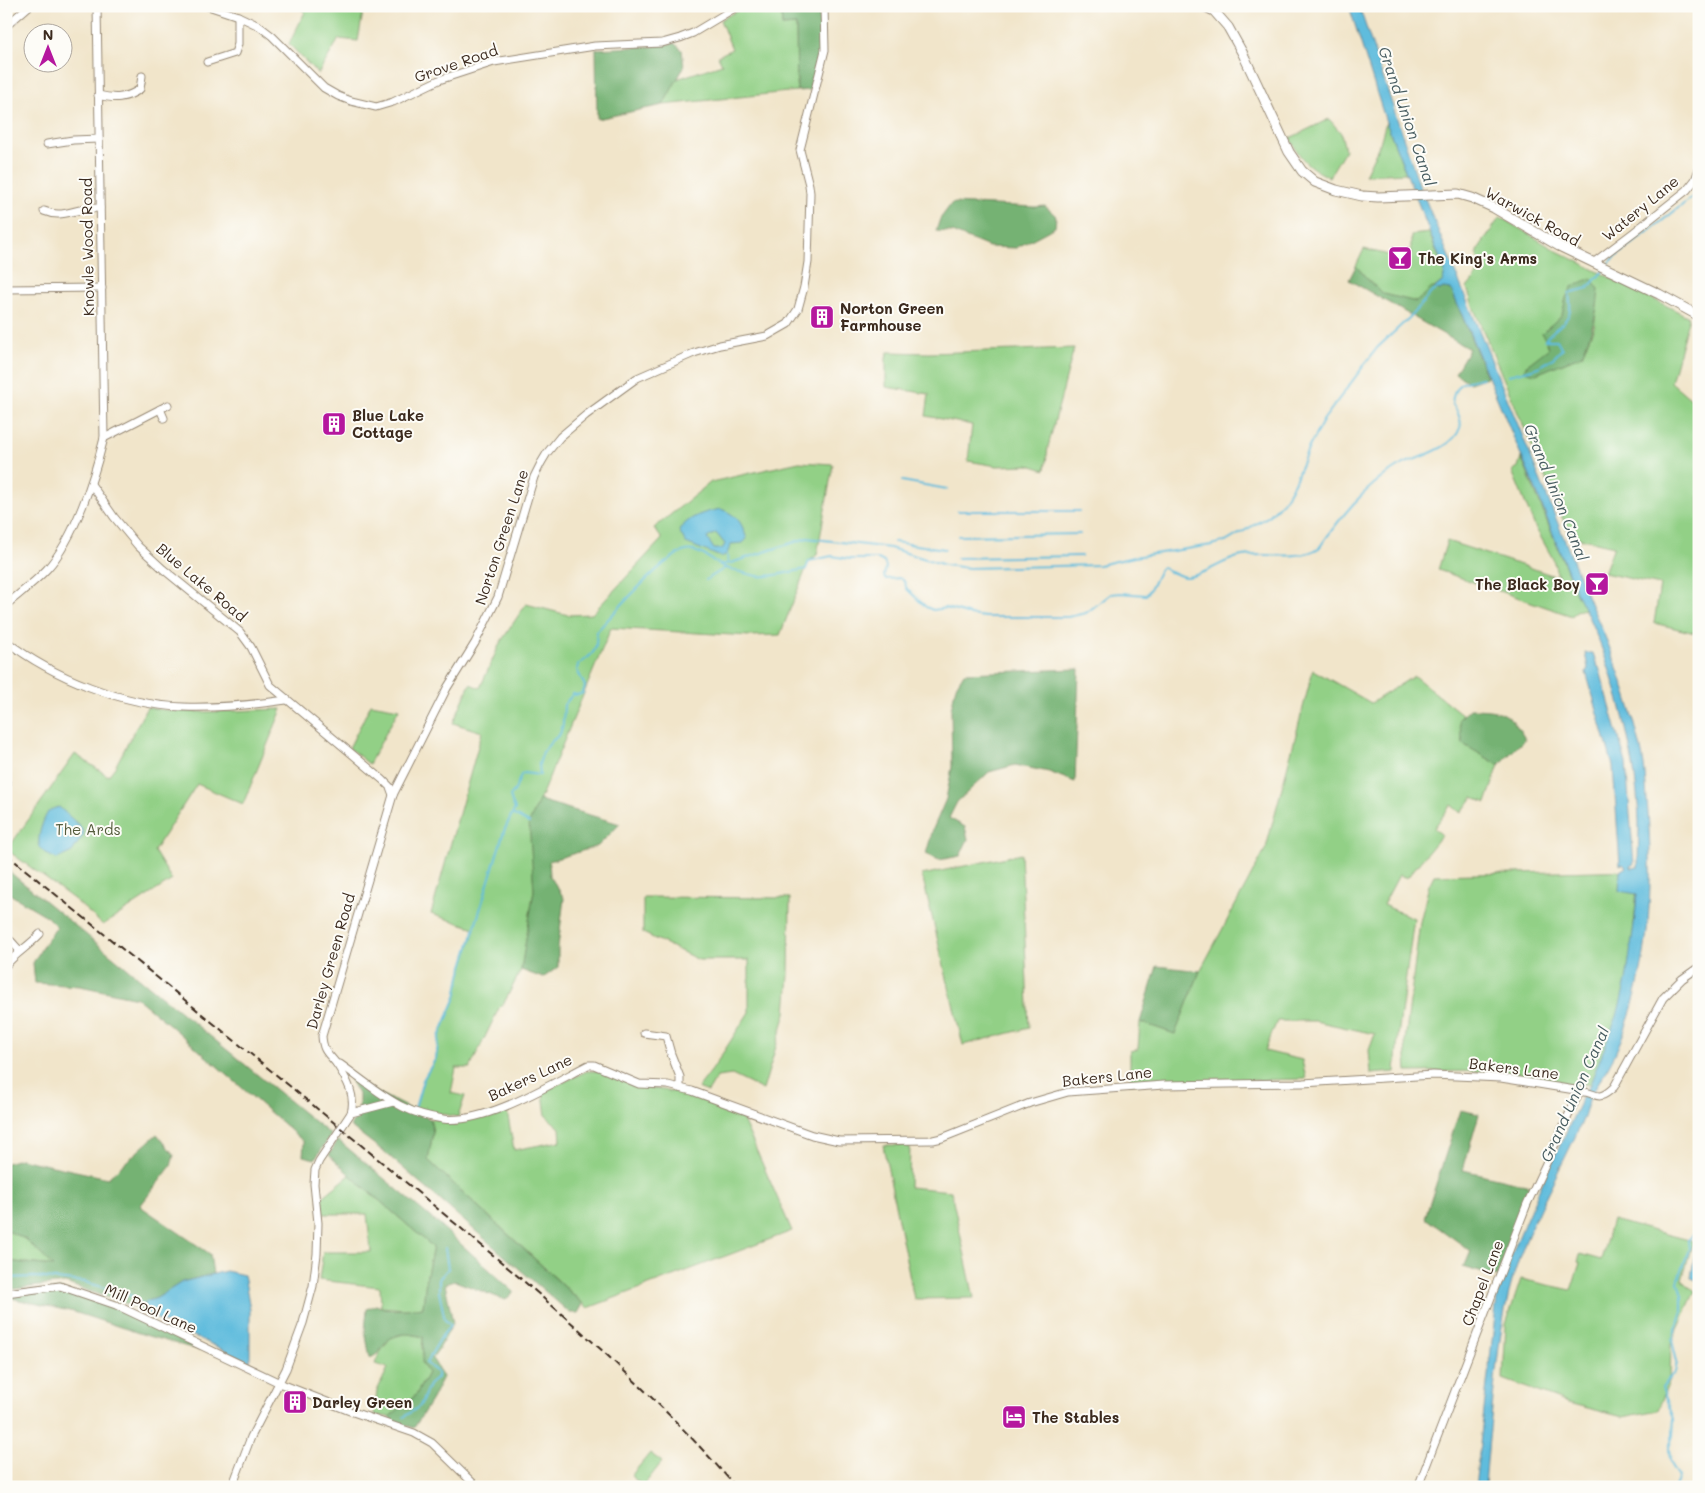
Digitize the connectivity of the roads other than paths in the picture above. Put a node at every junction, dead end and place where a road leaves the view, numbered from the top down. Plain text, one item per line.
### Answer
1 (29, 6) edge
2 (97, 6) edge
3 (208, 6) edge
4 (738, 6) edge
5 (824, 6) edge
6 (1204, 6) edge
7 (238, 16) junction
8 (6, 26) edge
9 (207, 62) dead end
10 (142, 76) dead end
11 (98, 95) junction
12 (99, 139) junction
13 (47, 144) dead end
14 (1699, 169) edge
15 (100, 208) junction
16 (44, 211) dead end
17 (1593, 263) junction
18 (102, 288) junction
19 (6, 289) edge
20 (1699, 316) edge
21 (168, 405) dead end
22 (160, 409) junction
23 (164, 418) dead end
24 (104, 438) junction
25 (91, 484) junction
26 (6, 605) edge
27 (6, 641) edge
28 (286, 700) junction
29 (383, 780) junction
30 (400, 781) junction
31 (394, 795) junction
32 (40, 934) dead end
33 (6, 938) edge
34 (20, 950) junction
35 (6, 965) edge
36 (1699, 967) edge
37 (644, 1033) dead end
38 (337, 1064) junction
39 (680, 1088) junction
40 (1582, 1092) junction
41 (393, 1102) junction
42 (351, 1113) junction
43 (6, 1293) edge
44 (278, 1383) junction
45 (232, 1487) edge
46 (477, 1487) edge
47 (1418, 1487) edge

1 - 8 street
2 - 11 street, Knowle Wood Road
3 - 7 street, Grove Road
4 - 7 street, Grove Road
5 - 30 street, Norton Green Lane
6 - 17 main road, Warwick Road
7 - 9 street
10 - 11 street
11 - 12 street, Knowle Wood Road
12 - 13 street
12 - 15 street, Knowle Wood Road
14 - 17 street, Watery Lane
15 - 16 street
15 - 18 street, Knowle Wood Road
17 - 20 main road, Warwick Road
18 - 19 street
18 - 24 street, Knowle Wood Road
21 - 22 street
22 - 23 street
22 - 24 street
24 - 25 street, Knowle Wood Road
25 - 26 street, Knowle Wood Road
25 - 28 street, Blue Lake Road
27 - 28 street
28 - 29 street, Blue Lake Road
29 - 30 street
29 - 31 street, Blue Lake Road
30 - 31 street, Norton Green Lane
31 - 38 street, Darley Green Road
32 - 34 street
33 - 34 street
34 - 35 street
36 - 40 street, Bakers Lane
37 - 39 street
38 - 41 street, Bakers Lane
38 - 42 street, Darley Green Road
39 - 40 street, Bakers Lane
39 - 41 street, Bakers Lane
40 - 47 street, Chapel Lane
41 - 42 street
42 - 44 street
43 - 44 street, Mill Pool Lane
44 - 45 street
44 - 46 street, Mill Pool Lane

